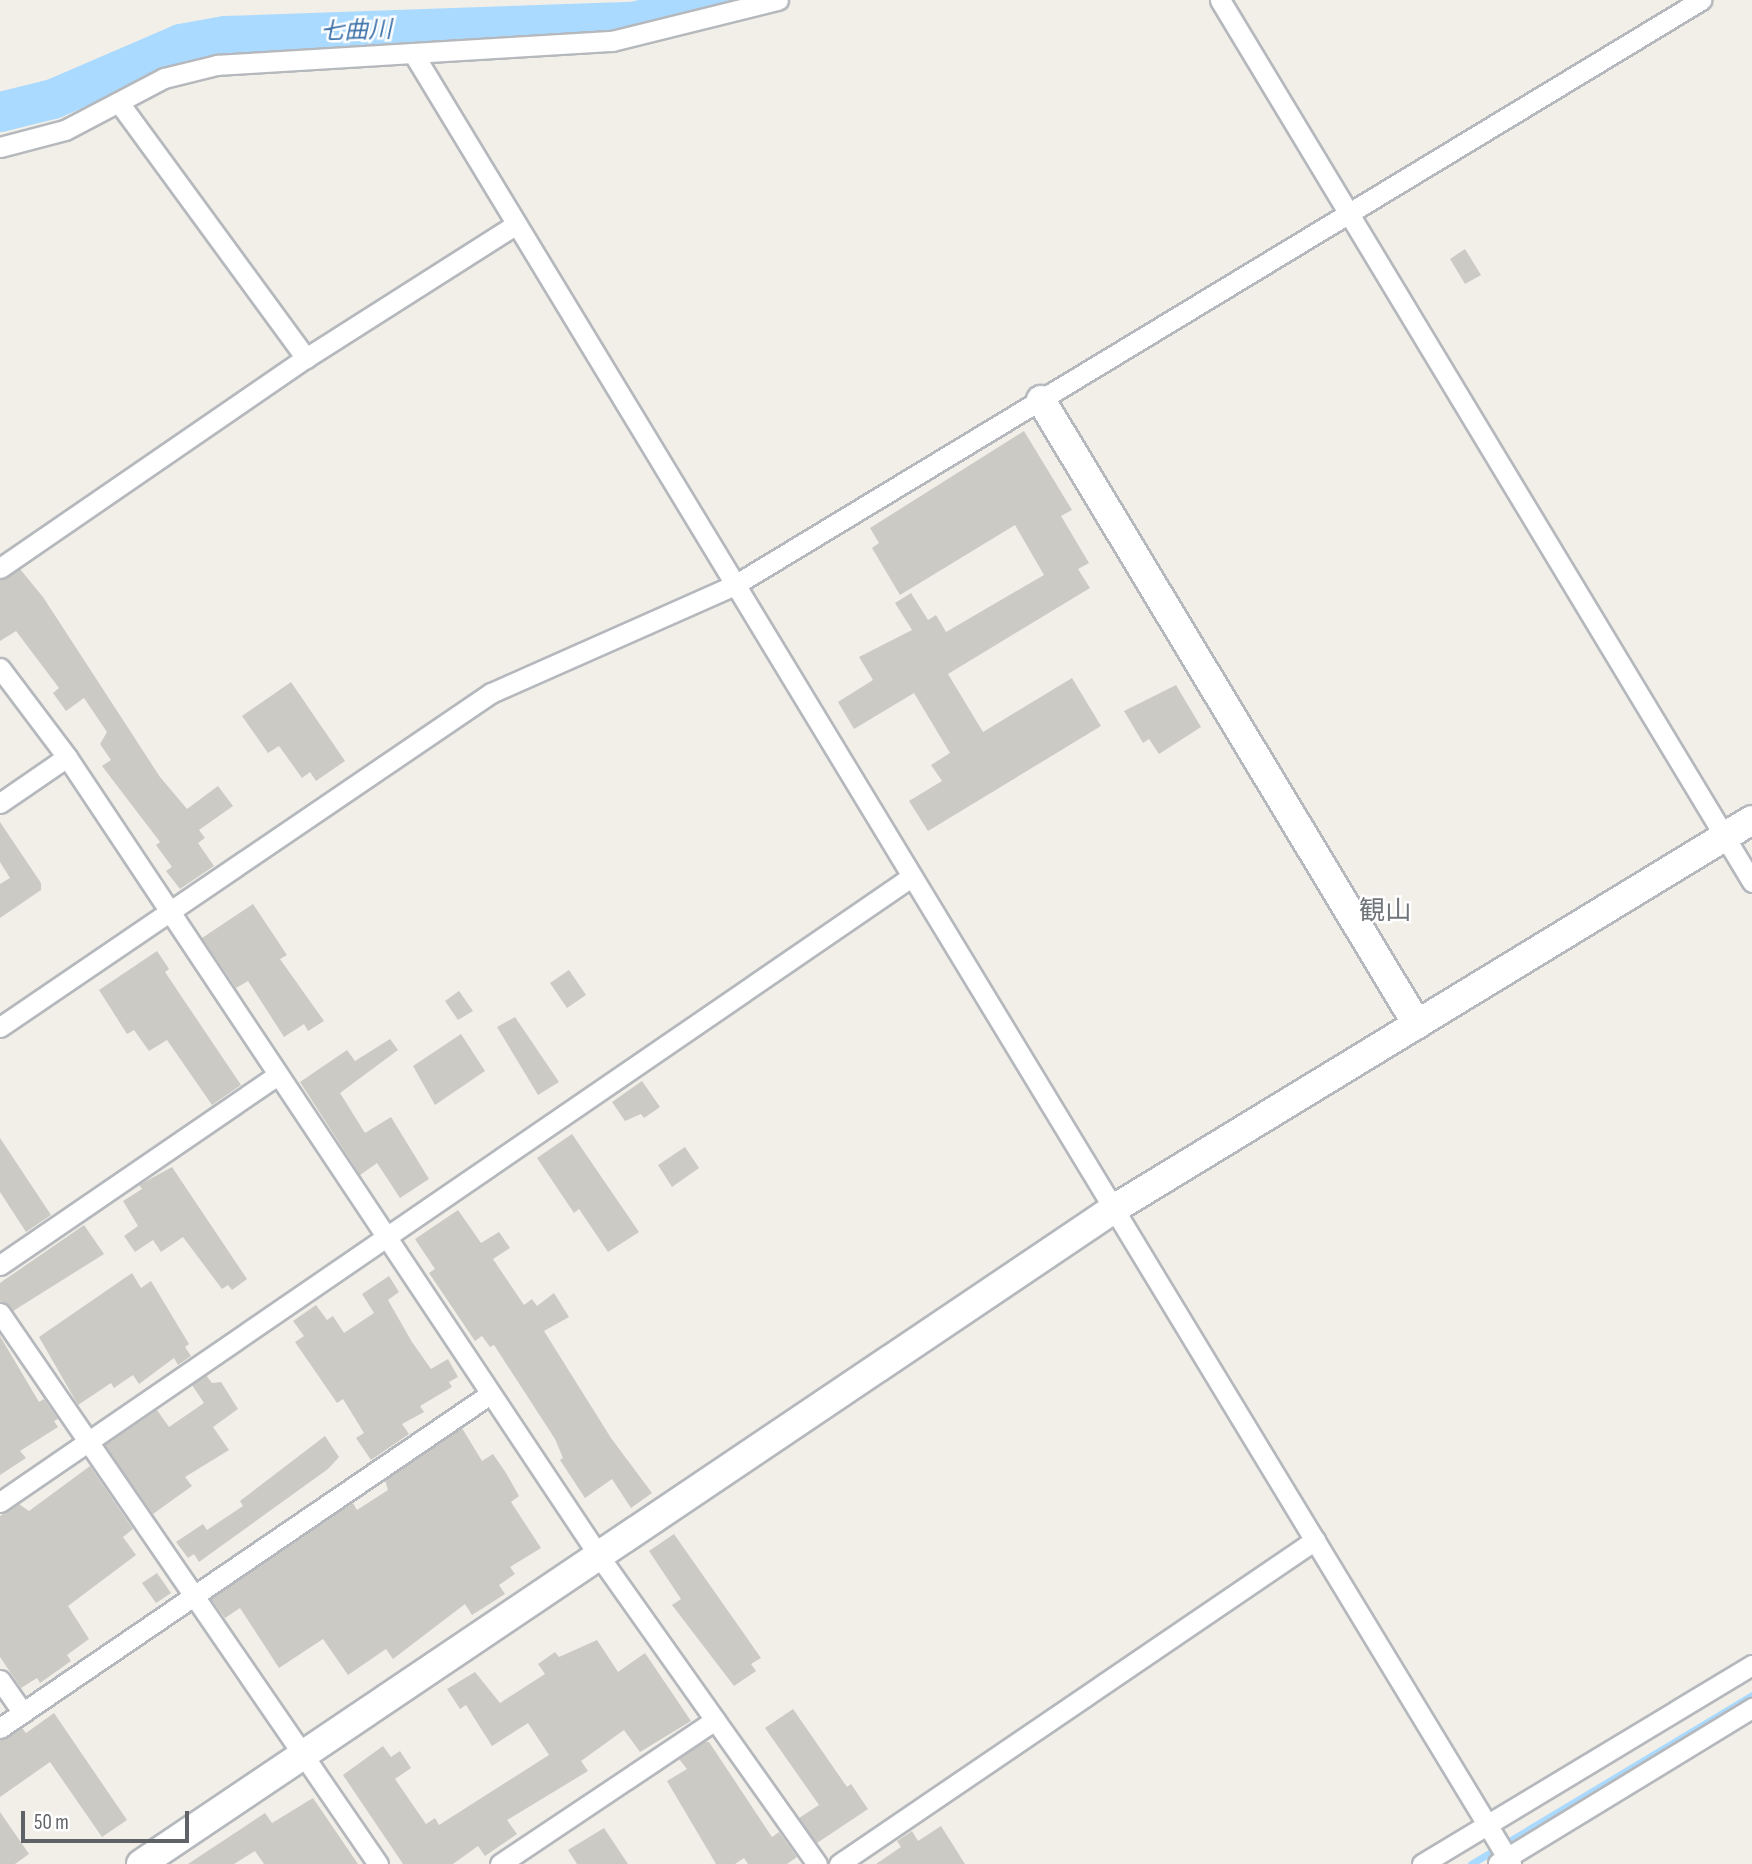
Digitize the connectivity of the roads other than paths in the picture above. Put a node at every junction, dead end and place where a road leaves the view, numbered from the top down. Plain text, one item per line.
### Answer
1 (778, 0) edge
2 (1220, 0) edge
3 (1701, 0) edge
4 (413, 53) junction
5 (120, 104) junction
6 (0, 147) edge
7 (1347, 215) junction
8 (515, 225) junction
9 (306, 358) junction
10 (1041, 400) junction
11 (0, 568) edge
12 (733, 586) junction
13 (0, 668) edge
14 (67, 757) junction
15 (0, 803) edge
16 (1752, 820) edge
17 (1724, 837) junction
18 (911, 877) junction
19 (1752, 882) edge
20 (169, 912) junction
21 (1417, 1024) junction
22 (0, 1027) edge
23 (278, 1075) junction
24 (1112, 1210) junction
25 (388, 1240) junction
26 (0, 1265) edge
27 (0, 1313) edge
28 (490, 1394) junction
29 (91, 1441) junction
30 (0, 1502) edge
31 (1315, 1540) junction
32 (599, 1556) junction
33 (194, 1599) junction
34 (1752, 1665) edge
35 (0, 1680) edge
36 (1752, 1708) edge
37 (23, 1713) junction
38 (715, 1720) junction
39 (0, 1728) edge
40 (300, 1754) junction
41 (1487, 1824) junction
42 (1505, 1862) edge
43 (141, 1864) edge
44 (378, 1864) edge
45 (500, 1864) edge
46 (817, 1864) edge
47 (839, 1864) edge
48 (1422, 1864) edge

1 - 4 street
2 - 7 street
3 - 7 street
4 - 5 street
4 - 8 street
5 - 6 street
5 - 9 street
7 - 10 street
7 - 17 street
8 - 9 street
8 - 12 street
9 - 11 street
10 - 12 street
10 - 21 street
12 - 18 street
12 - 20 street
13 - 14 street
14 - 15 street
14 - 20 street
16 - 17 street
17 - 19 street
17 - 21 street
18 - 24 street
18 - 25 street
20 - 22 street
20 - 23 street
21 - 24 street
23 - 25 street
23 - 26 street
24 - 31 street
24 - 32 street
25 - 28 street
25 - 29 street
27 - 29 street
28 - 32 street
28 - 33 street
29 - 30 street
29 - 33 street
31 - 41 street
31 - 47 street
32 - 38 street
32 - 40 street
33 - 37 street
33 - 40 street
34 - 41 street
35 - 37 street
36 - 42 street
37 - 39 street
38 - 45 street
38 - 46 street
40 - 43 street
40 - 44 street
41 - 42 street
41 - 48 street

